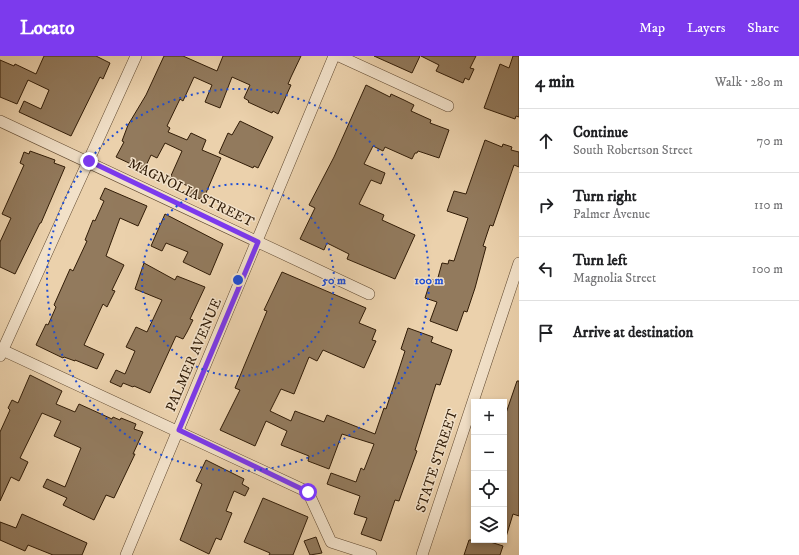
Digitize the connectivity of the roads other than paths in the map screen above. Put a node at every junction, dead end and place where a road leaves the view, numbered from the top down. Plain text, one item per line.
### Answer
1 (136, 56) edge
2 (334, 56) edge
3 (339, 56) edge
4 (448, 106) dead end
5 (0, 121) edge
6 (89, 161) junction
7 (258, 242) junction
8 (519, 263) edge
9 (369, 294) dead end
10 (1, 352) edge
11 (179, 430) junction
12 (126, 555) edge
13 (371, 555) edge
14 (422, 555) edge

1 - 6 street
2 - 7 street, PALMER AVENUE
3 - 4 street
5 - 6 street, MAGNOLIA STREET
6 - 7 street, MAGNOLIA STREET
6 - 10 street
7 - 9 street, MAGNOLIA STREET
7 - 11 street, PALMER AVENUE
8 - 14 street, STATE STREET
10 - 11 street
11 - 12 street, PALMER AVENUE
11 - 13 street

